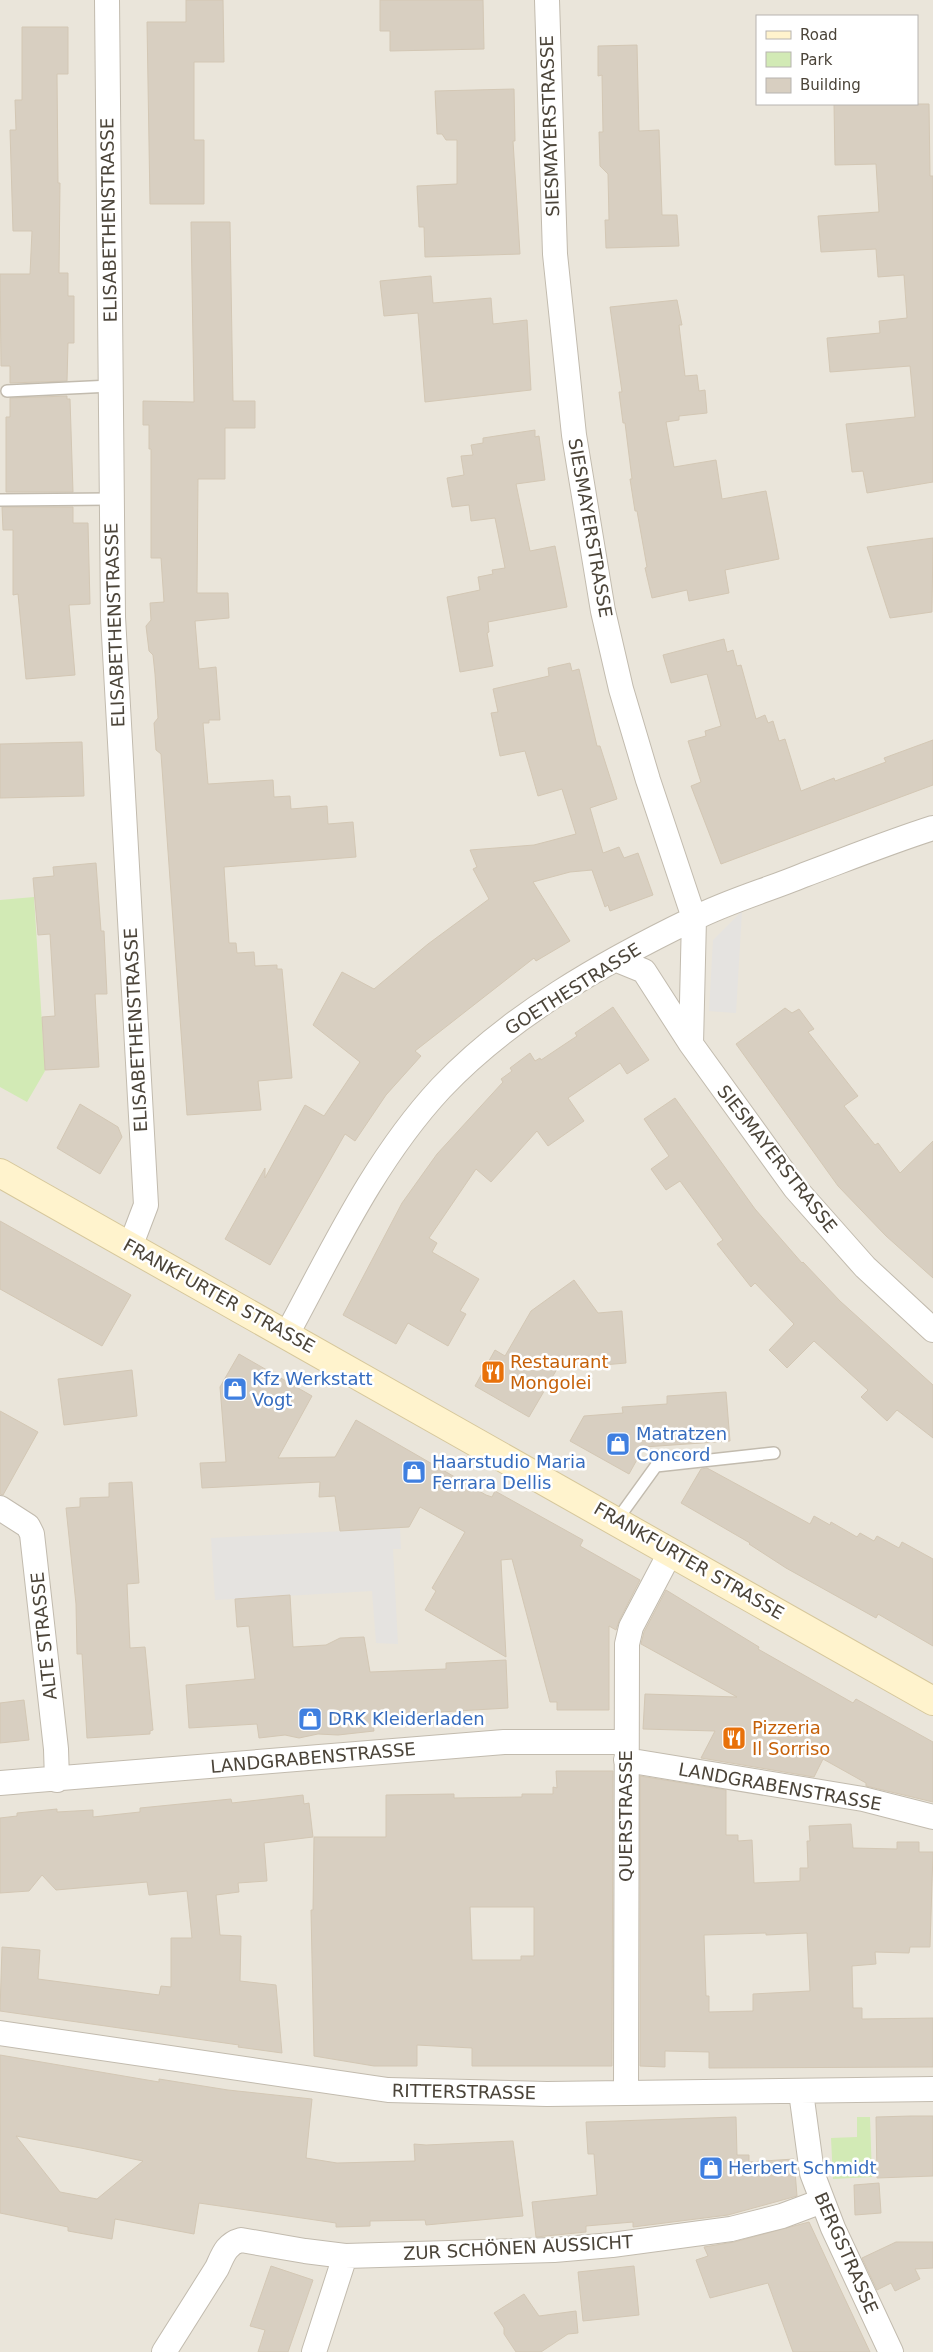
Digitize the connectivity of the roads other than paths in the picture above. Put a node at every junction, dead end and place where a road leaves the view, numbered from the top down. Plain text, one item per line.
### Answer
1 (107, 0) edge
2 (547, 0) edge
3 (111, 386) junction
4 (7, 391) dead end
5 (111, 499) junction
6 (0, 500) edge
7 (933, 828) edge
8 (694, 918) junction
9 (616, 960) junction
10 (692, 1044) junction
11 (0, 1173) edge
12 (130, 1246) junction
13 (933, 1330) edge
14 (287, 1334) junction
15 (774, 1453) dead end
16 (0, 1508) edge
17 (617, 1520) junction
18 (671, 1551) junction
19 (933, 1701) edge
20 (626, 1751) junction
21 (58, 1780) junction
22 (0, 1783) edge
23 (933, 1817) edge
24 (0, 2033) edge
25 (933, 2089) edge
26 (626, 2092) junction
27 (801, 2092) junction
28 (822, 2200) junction
29 (345, 2256) junction
30 (164, 2352) edge
31 (314, 2352) edge
32 (891, 2352) edge

1 - 3 street, ELISABETHENSTRASSE
2 - 8 street, SIESMAYERSTRASSE
3 - 4 lane
3 - 5 street, ELISABETHENSTRASSE
5 - 6 lane
5 - 12 street, ELISABETHENSTRASSE
7 - 8 street, GOETHESTRASSE
8 - 9 street, GOETHESTRASSE
8 - 10 street, SIESMAYERSTRASSE
9 - 10 street, SIESMAYERSTRASSE
9 - 14 street, GOETHESTRASSE
10 - 13 street, SIESMAYERSTRASSE
11 - 12 main road, FRANKFURTER STRASSE
12 - 14 main road, FRANKFURTER STRASSE
14 - 17 main road, FRANKFURTER STRASSE
15 - 17 lane
16 - 21 street, ALTE STRASSE
17 - 18 main road, FRANKFURTER STRASSE
18 - 19 main road, FRANKFURTER STRASSE
18 - 20 street, QUERSTRASSE
20 - 21 street, LANDGRABENSTRASSE
20 - 23 street, LANDGRABENSTRASSE
20 - 26 street, QUERSTRASSE
21 - 22 street, LANDGRABENSTRASSE
24 - 26 street, RITTERSTRASSE
25 - 27 street, RITTERSTRASSE
26 - 27 street, RITTERSTRASSE
27 - 28 street, BERGSTRASSE
28 - 29 street, ZUR SCHÖNEN AUSSICHT
28 - 32 street, BERGSTRASSE
29 - 30 street, ZUR SCHÖNEN AUSSICHT
29 - 31 street

